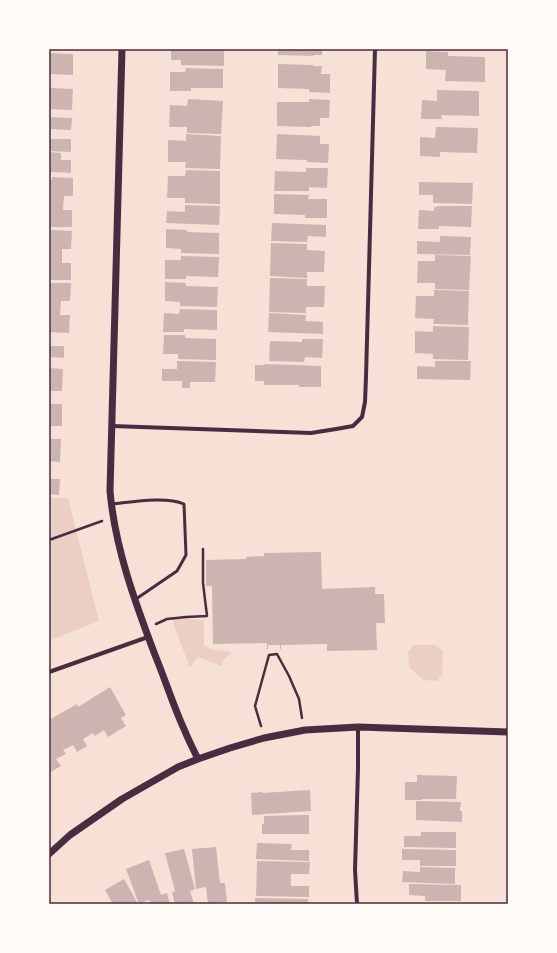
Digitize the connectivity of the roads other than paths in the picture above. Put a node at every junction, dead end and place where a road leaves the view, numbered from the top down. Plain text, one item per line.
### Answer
1 (122, 49) edge
2 (375, 49) edge
3 (112, 426) junction
4 (111, 504) junction
5 (134, 600) junction
6 (148, 637) junction
7 (49, 672) edge
8 (358, 727) junction
9 (508, 732) edge
10 (198, 759) junction
11 (49, 854) edge
12 (357, 904) edge

1 - 3 street
2 - 3 street
3 - 4 street
4 - 5 street
4 - 5 lane
5 - 6 street
6 - 7 street
6 - 10 street
8 - 9 street
8 - 10 street
8 - 12 street
10 - 11 street

